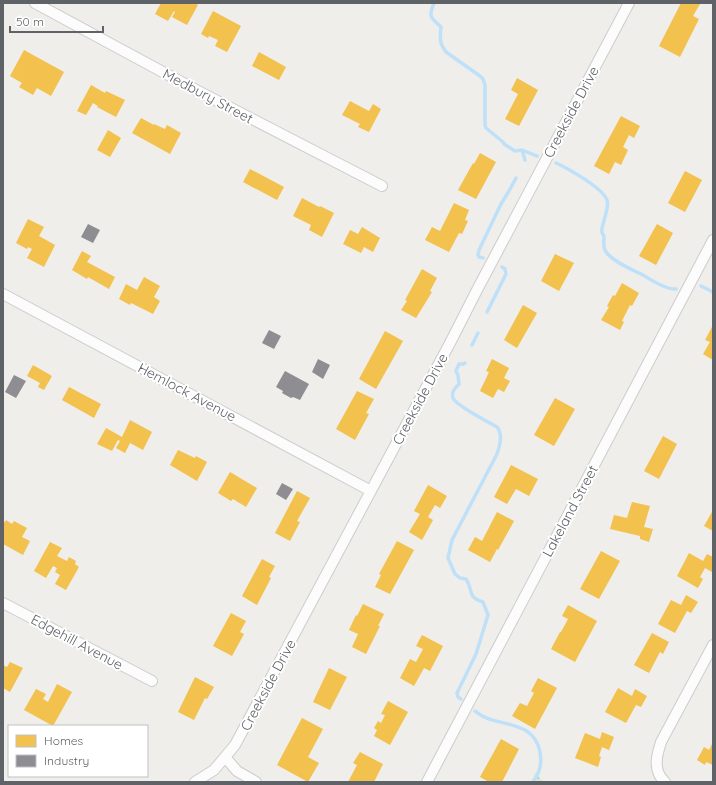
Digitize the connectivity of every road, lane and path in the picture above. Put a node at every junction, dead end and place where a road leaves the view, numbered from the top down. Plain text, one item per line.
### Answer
1 (35, 3) edge
2 (629, 3) edge
3 (382, 186) dead end
4 (713, 240) edge
5 (3, 294) edge
6 (371, 490) junction
7 (3, 603) edge
8 (713, 645) edge
9 (152, 681) dead end
10 (225, 757) junction
11 (195, 782) edge
12 (256, 782) edge
13 (427, 782) edge
14 (665, 782) edge

1 - 3 street, Medbury Street
2 - 6 street, Creekside Drive
4 - 13 street, Lakeland Street
5 - 6 street, Hemlock Avenue
6 - 10 street, Creekside Drive
7 - 9 street, Edgehill Avenue
8 - 14 street
10 - 11 street, Creekside Drive
10 - 12 street

